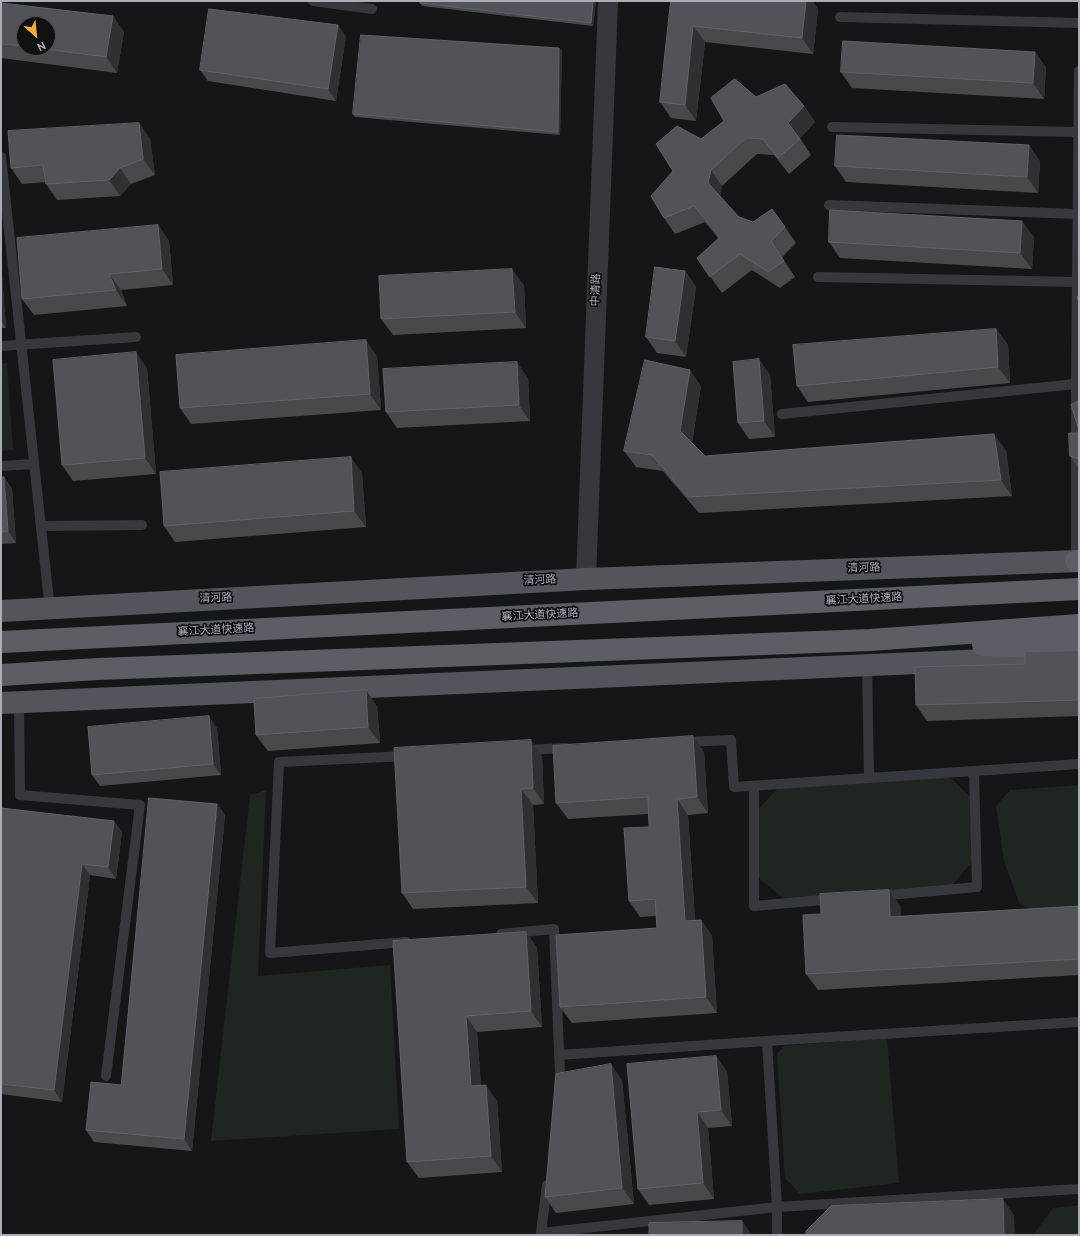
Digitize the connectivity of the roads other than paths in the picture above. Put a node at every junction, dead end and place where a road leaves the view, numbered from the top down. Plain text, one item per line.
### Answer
1 (314, 1) edge
2 (608, 1) edge
3 (372, 9) dead end
4 (840, 17) dead end
5 (1079, 23) edge
6 (1079, 71) edge
7 (832, 127) dead end
8 (1078, 132) edge
9 (1, 157) edge
10 (1079, 170) edge
11 (829, 205) dead end
12 (1077, 214) junction
13 (818, 277) dead end
14 (1078, 281) edge
15 (136, 336) dead end
16 (21, 344) junction
17 (1, 346) edge
18 (1078, 383) edge
19 (782, 414) dead end
20 (34, 464) junction
21 (1, 466) edge
22 (142, 525) dead end
23 (41, 526) junction
24 (1078, 561) edge
25 (586, 579) junction
26 (1079, 589) edge
27 (48, 608) junction
28 (1, 611) edge
29 (1079, 626) edge
30 (870, 640) junction
31 (1, 642) edge
32 (1079, 646) edge
33 (1079, 656) edge
34 (867, 665) junction
35 (1, 675) edge
36 (10, 702) edge
37 (677, 742) edge
38 (576, 747) edge
39 (514, 750) edge
40 (420, 755) edge
41 (1079, 764) edge
42 (974, 771) junction
43 (869, 777) junction
44 (754, 786) junction
45 (866, 897) edge
46 (843, 898) edge
47 (491, 935) edge
48 (412, 941) edge
49 (1079, 1022) edge
50 (767, 1041) junction
51 (559, 1055) junction
52 (106, 1076) dead end
53 (557, 1099) edge
54 (548, 1178) edge
55 (1079, 1189) edge
56 (777, 1207) junction
57 (776, 1235) edge

1 - 3 lane
2 - 25 street, 中清路
4 - 5 lane
6 - 8 lane
7 - 8 lane
8 - 10 lane
9 - 16 lane
10 - 12 lane
11 - 12 lane
12 - 14 lane
13 - 14 lane
14 - 18 lane
15 - 16 lane
16 - 17 lane
16 - 20 lane
18 - 19 lane
18 - 24 lane
20 - 21 lane
20 - 23 lane
22 - 23 lane
23 - 27 lane
24 - 25 main road, 清河路
25 - 27 main road, 清河路
26 - 31 highway, 襄江大道快速路
27 - 28 main road, 清河路
29 - 30 highway
30 - 32 highway
30 - 35 highway
33 - 34 main road
34 - 36 main road
34 - 43 lane
36 - 52 lane
37 - 44 lane
38 - 39 lane
40 - 48 lane
41 - 42 lane
42 - 43 lane
42 - 45 lane
43 - 44 lane
44 - 46 lane
47 - 51 lane
49 - 50 lane
50 - 51 lane
50 - 56 lane
51 - 53 lane
54 - 56 lane
55 - 56 lane
56 - 57 lane

